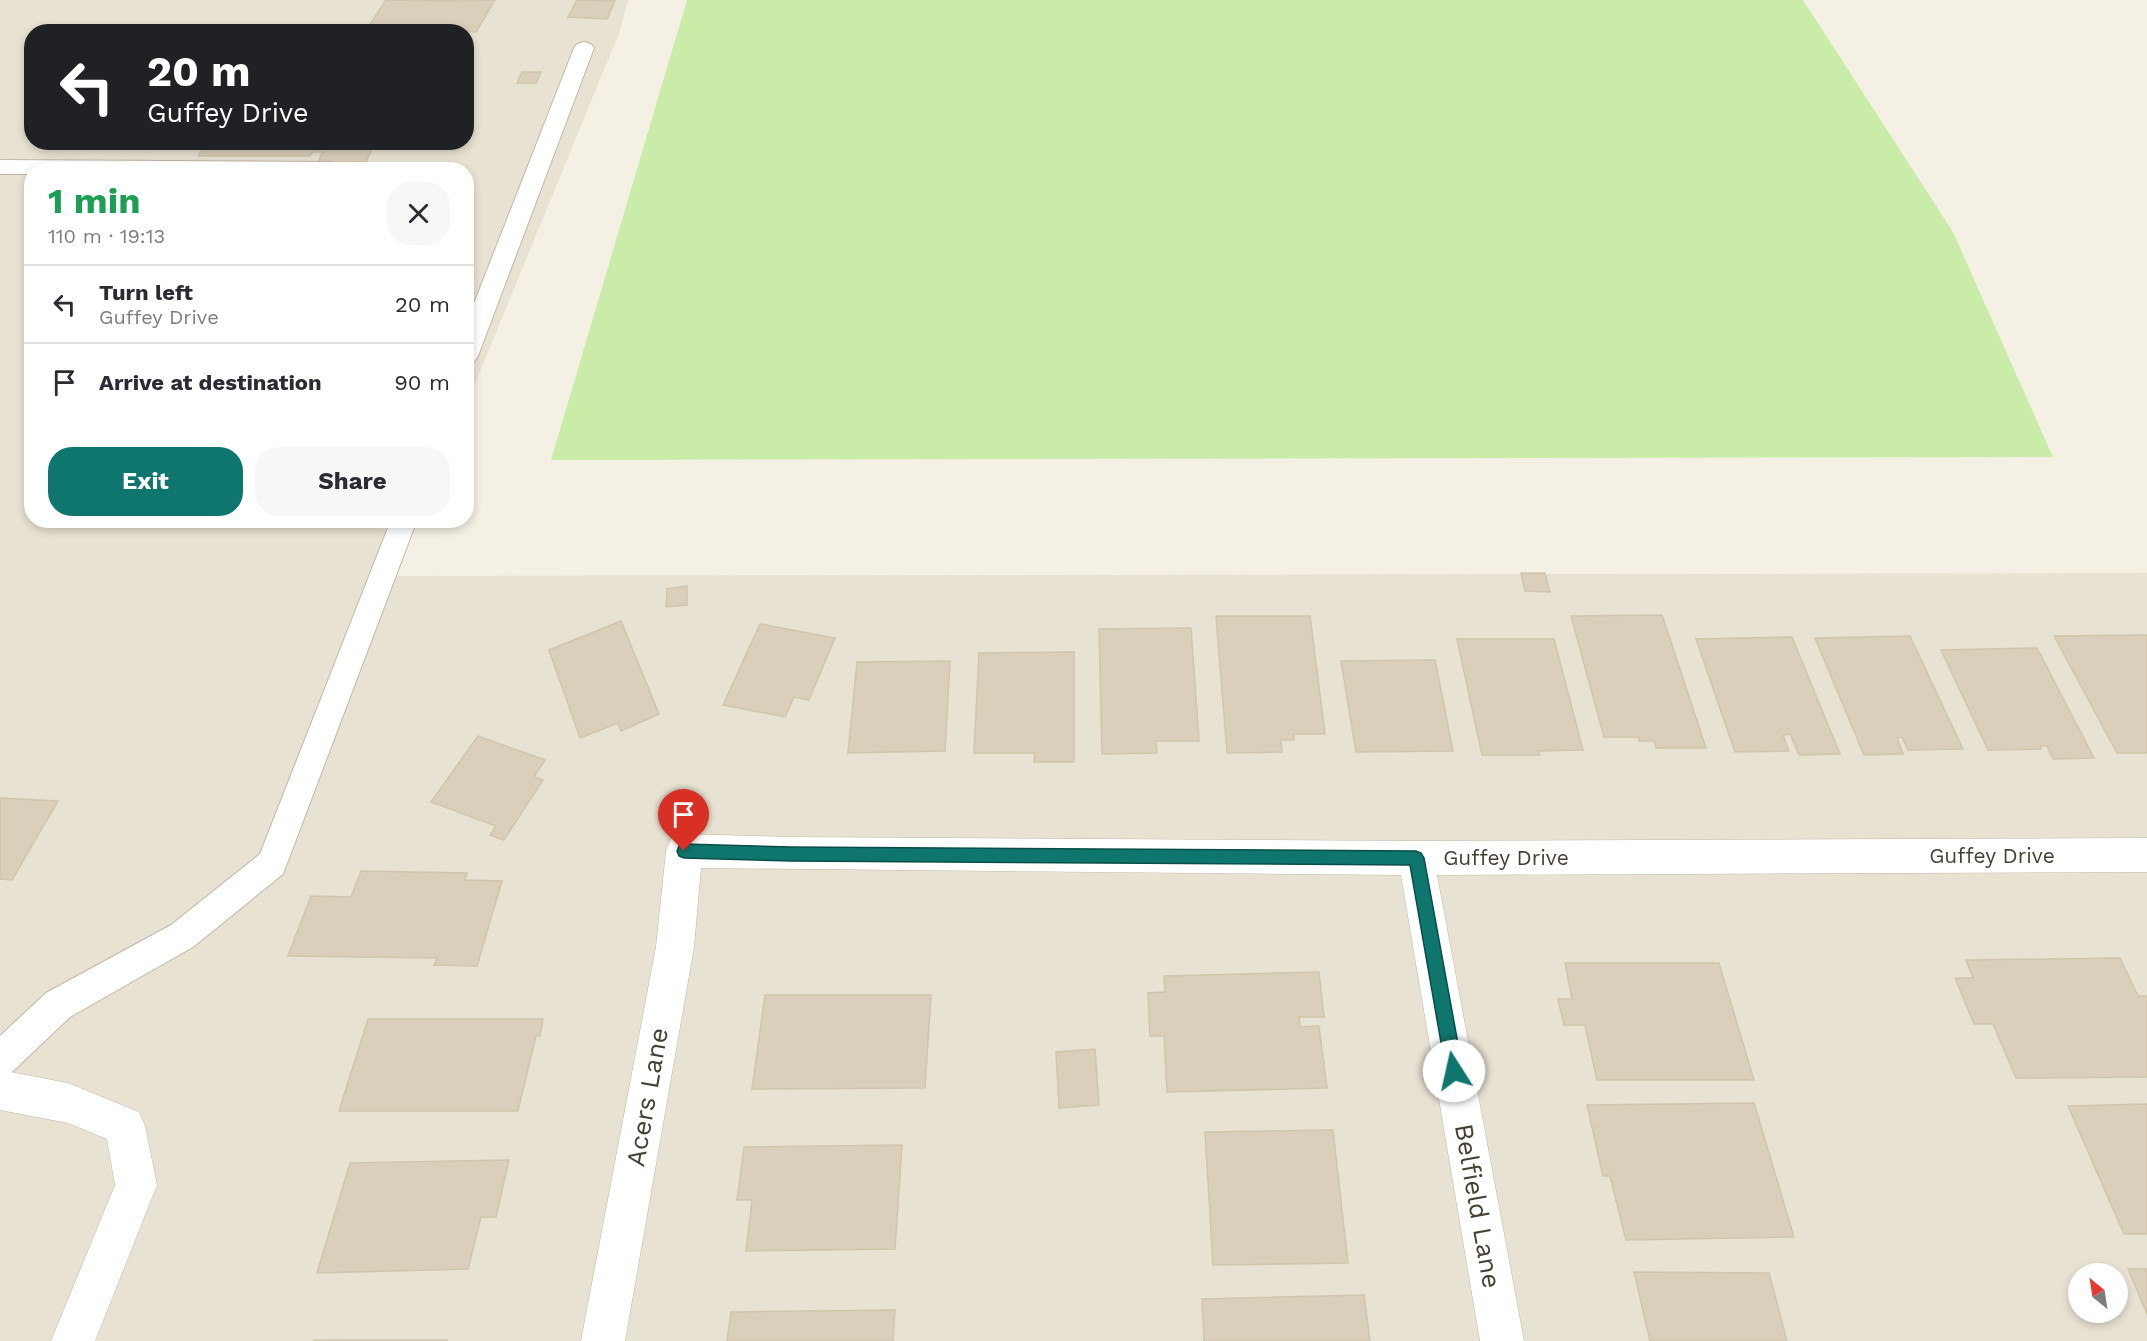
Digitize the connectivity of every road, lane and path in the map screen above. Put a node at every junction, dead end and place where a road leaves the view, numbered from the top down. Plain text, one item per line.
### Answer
1 (584, 48) dead end
2 (0, 167) edge
3 (24, 167) edge
4 (474, 335) edge
5 (401, 528) edge
6 (684, 851) joint
7 (2147, 855) edge
8 (1416, 858) junction
9 (0, 1060) edge
10 (0, 1090) edge
11 (73, 1341) edge
12 (603, 1341) edge
13 (1502, 1341) edge

1 - 4 lane
2 - 3 lane
5 - 9 lane
6 - 8 street, Guffey Drive
6 - 12 street, Acers Lane
7 - 8 street, Guffey Drive
8 - 13 street, Belfield Lane
10 - 11 street

